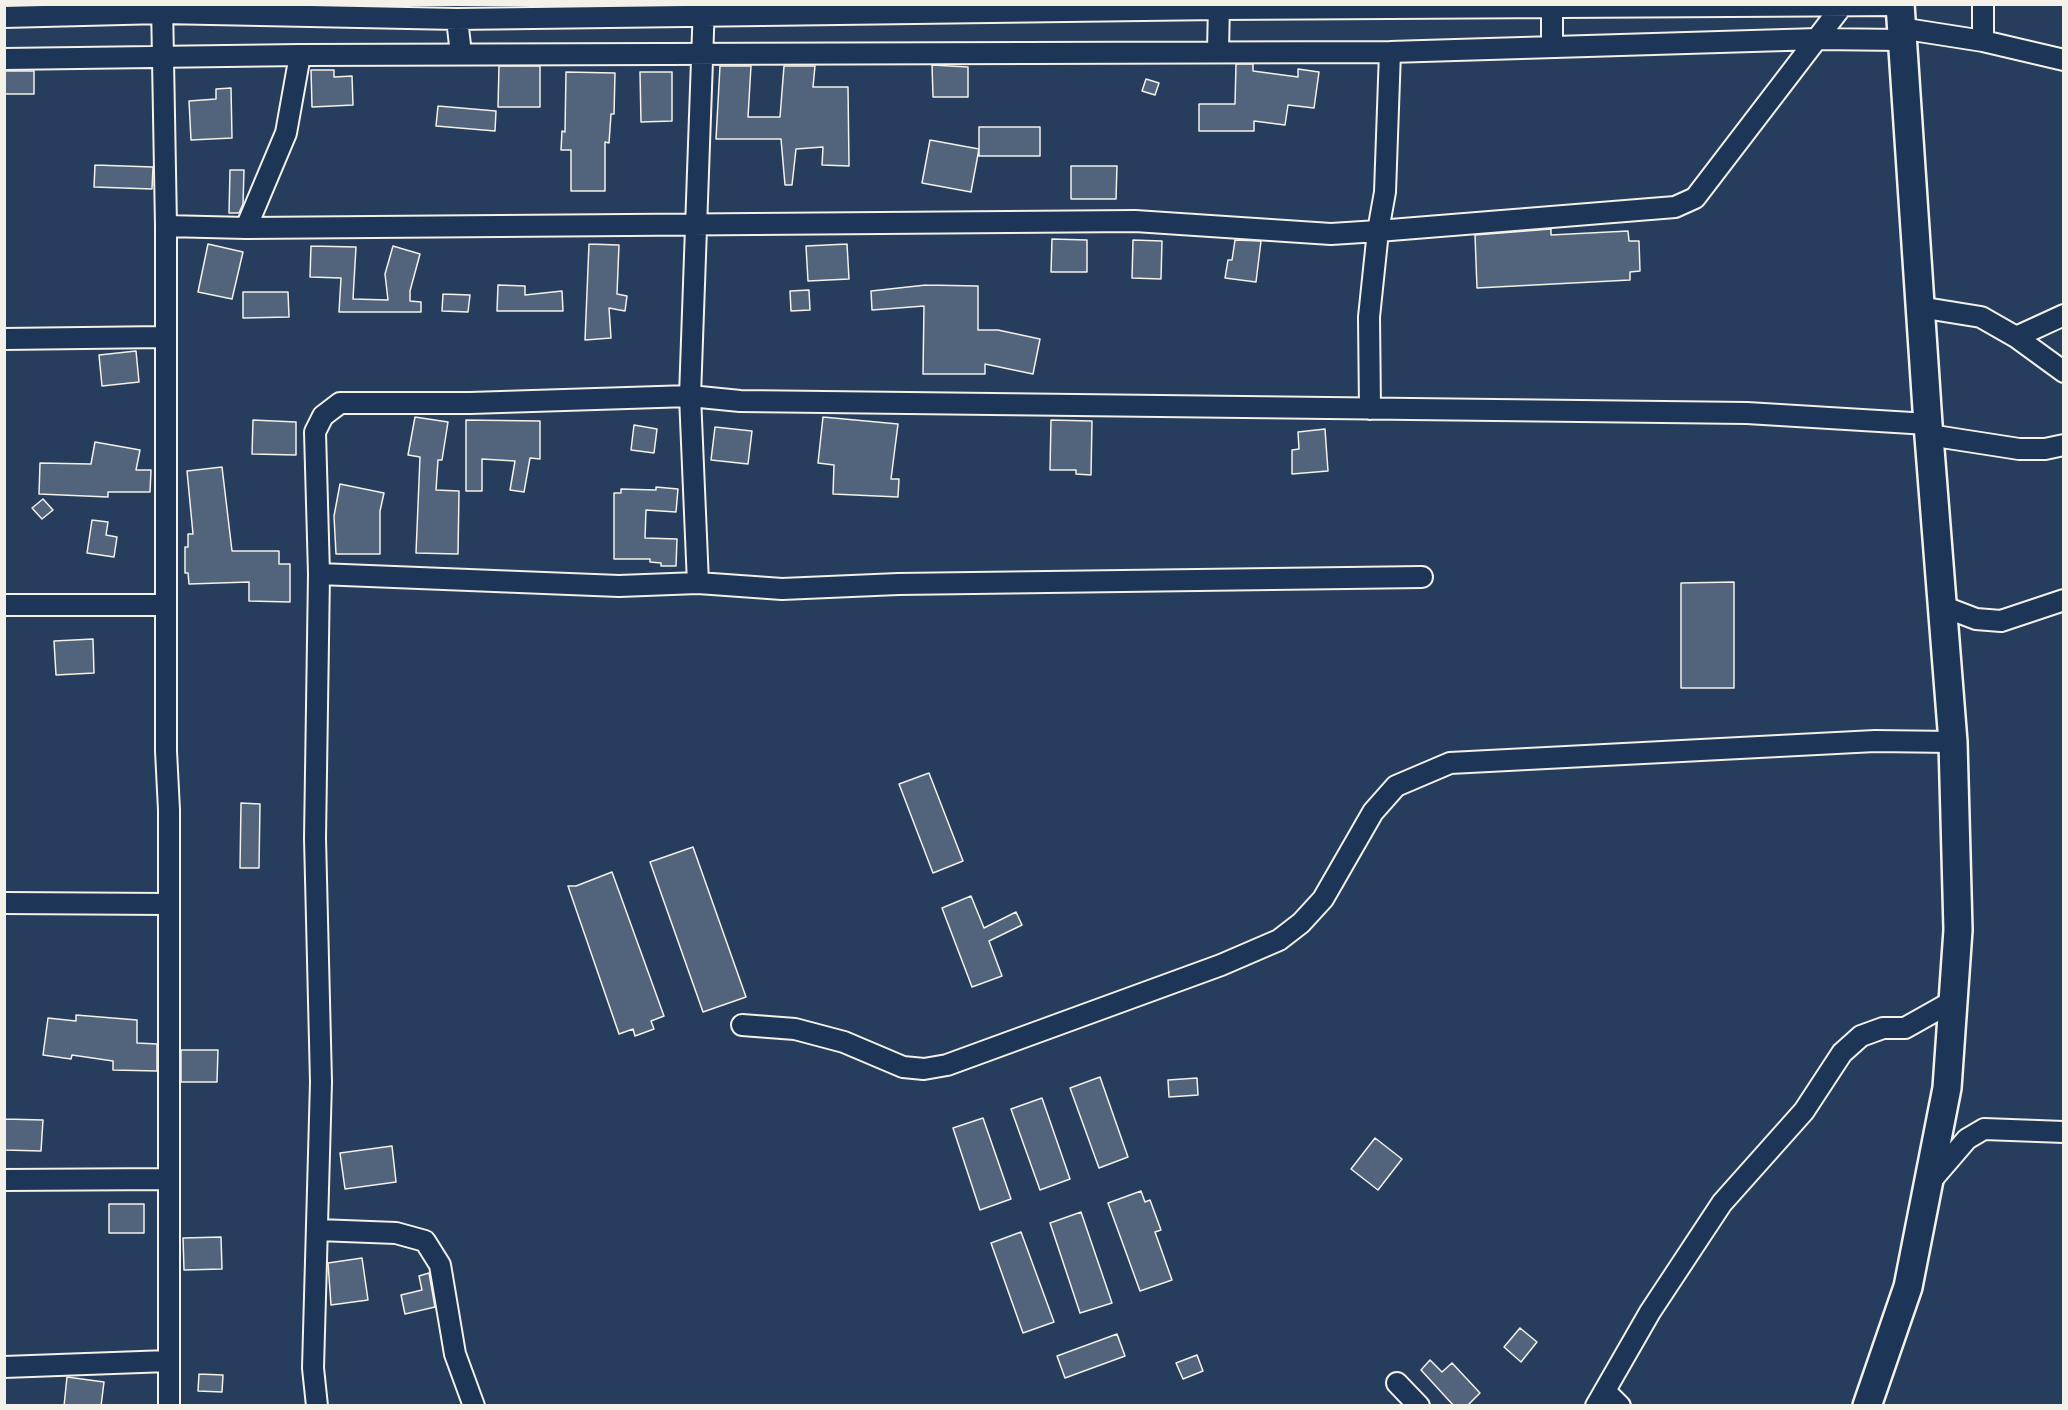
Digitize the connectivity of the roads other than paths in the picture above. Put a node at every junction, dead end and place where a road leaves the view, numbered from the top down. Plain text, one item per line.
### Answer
1 (1983, 4) edge
2 (1552, 5) edge
3 (1842, 6) junction
4 (1219, 7) edge
5 (162, 9) edge
6 (704, 10) edge
7 (4, 17) edge
8 (456, 19) junction
9 (1900, 19) edge
10 (1818, 39) junction
11 (1983, 41) junction
12 (1552, 47) junction
13 (1218, 51) junction
14 (1390, 52) junction
15 (704, 53) junction
16 (462, 54) junction
17 (300, 55) junction
18 (164, 58) junction
19 (4, 59) edge
20 (2064, 60) edge
21 (695, 224) junction
22 (166, 226) junction
23 (246, 228) junction
24 (1378, 231) junction
25 (1919, 307) junction
26 (2064, 315) edge
27 (164, 337) junction
28 (2016, 337) junction
29 (4, 339) edge
30 (2064, 372) edge
31 (690, 396) junction
32 (1370, 409) junction
33 (1928, 430) junction
34 (2064, 446) edge
35 (319, 574) junction
36 (1422, 577) dead end
37 (698, 583) junction
38 (2064, 600) edge
39 (4, 605) edge
40 (165, 605) junction
41 (1942, 606) junction
42 (1953, 742) junction
43 (4, 903) edge
44 (168, 903) junction
45 (1953, 1001) junction
46 (742, 1025) dead end
47 (2064, 1132) edge
48 (169, 1179) junction
49 (4, 1180) edge
50 (1928, 1184) junction
51 (318, 1230) junction
52 (168, 1361) junction
53 (4, 1367) edge
54 (1396, 1383) dead end
55 (1601, 1398) edge
56 (169, 1406) edge
57 (317, 1406) edge
58 (474, 1406) edge
59 (1419, 1406) edge
60 (1620, 1406) edge
61 (1867, 1406) edge

1 - 11 street
2 - 3 street
2 - 4 street
2 - 12 street
3 - 9 street
3 - 10 street
4 - 6 street
4 - 13 street
5 - 7 street
5 - 8 street
5 - 18 street
6 - 8 street
6 - 15 street
8 - 16 street
9 - 10 street
9 - 11 street
9 - 25 street
10 - 12 street
10 - 24 street
11 - 20 street
12 - 14 street
13 - 14 street
13 - 15 street
14 - 24 street
15 - 16 street
15 - 21 street
16 - 17 street
17 - 18 street
17 - 23 street
18 - 19 street
18 - 22 street
21 - 23 street
21 - 24 street
21 - 31 street
22 - 23 street
22 - 27 street
24 - 32 street
25 - 28 street
25 - 33 street
26 - 28 street
27 - 29 street
27 - 40 street
28 - 30 street
31 - 32 street
31 - 35 street
31 - 37 street
32 - 33 street
33 - 34 street
33 - 41 street
35 - 37 street
35 - 51 street
36 - 37 street
38 - 41 street
39 - 40 street
40 - 44 street
41 - 42 street
42 - 45 street
42 - 46 street
43 - 44 street
44 - 48 street
45 - 50 street
45 - 55 street
47 - 50 street
48 - 49 street
48 - 52 street
50 - 61 street
51 - 57 street
51 - 58 street
52 - 53 street
52 - 56 street
54 - 59 street
55 - 60 street

